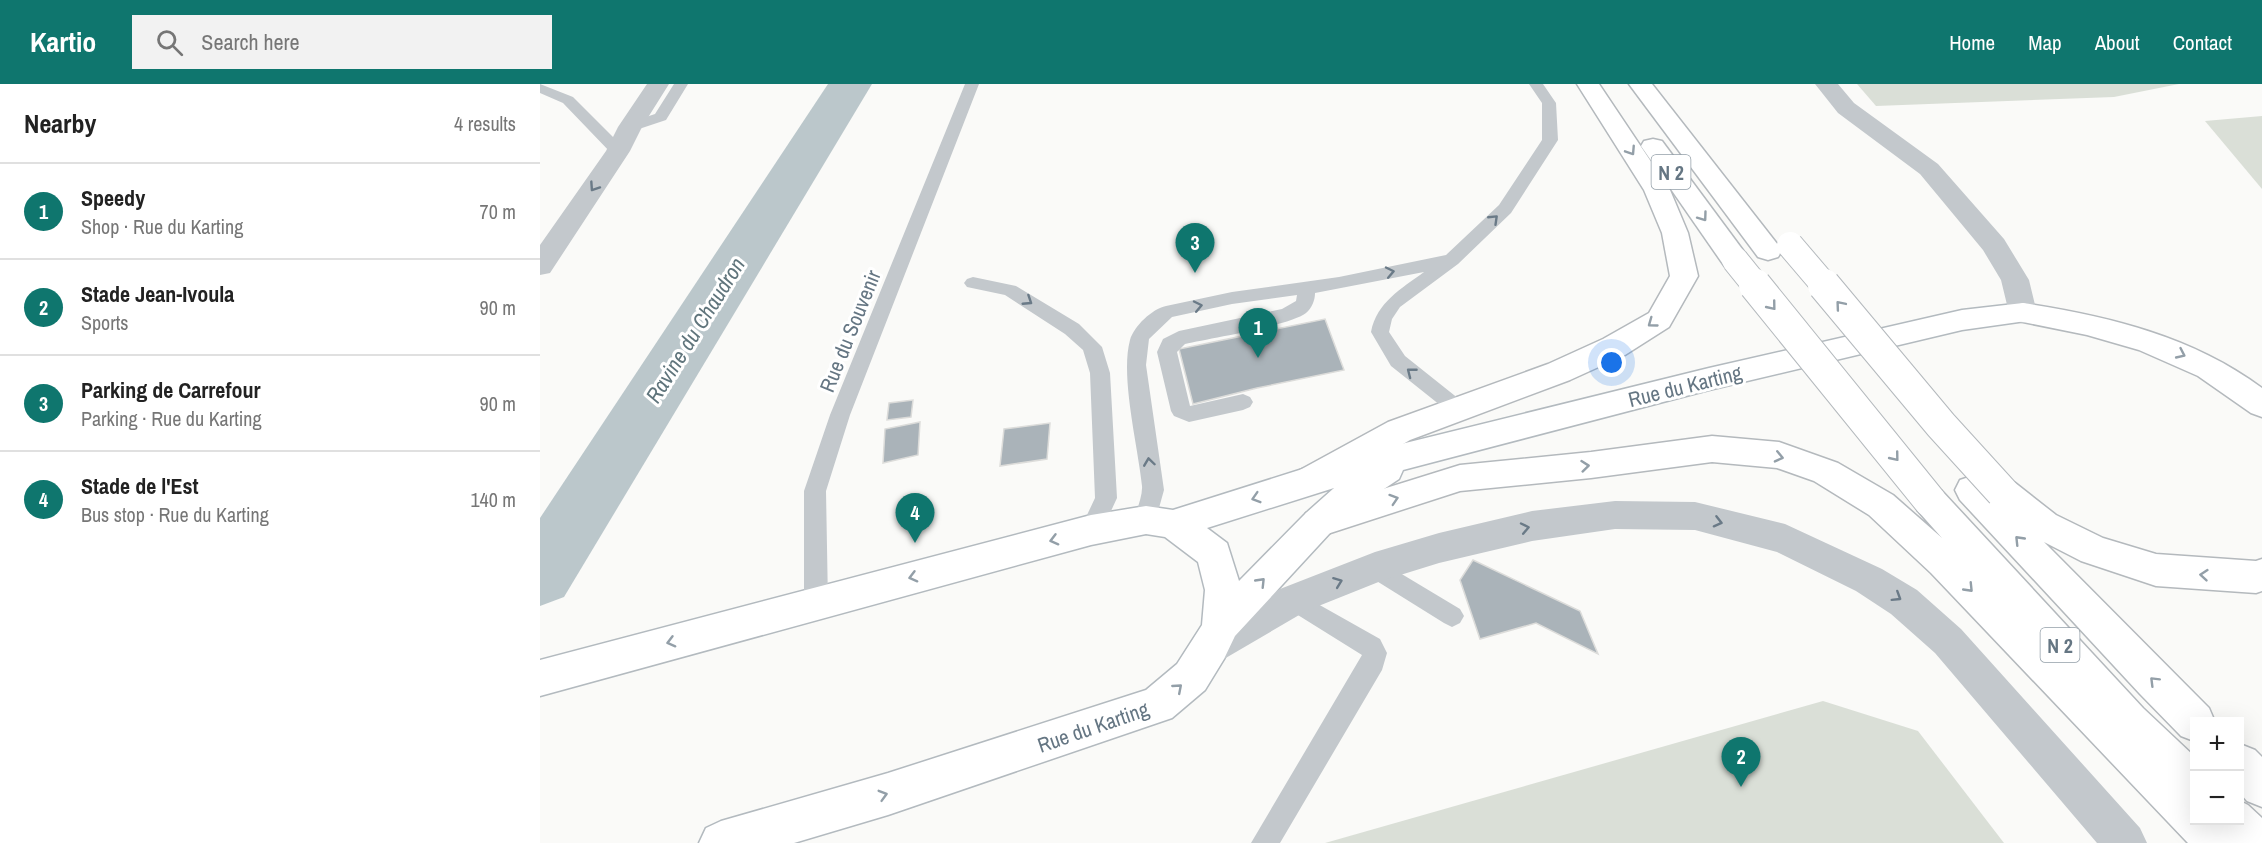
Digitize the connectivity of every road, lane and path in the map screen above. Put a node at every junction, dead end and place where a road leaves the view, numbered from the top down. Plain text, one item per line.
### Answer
1 (658, 84) edge
2 (681, 84) edge
3 (972, 84) edge
4 (1536, 84) edge
5 (1588, 84) edge
6 (1608, 84) edge
7 (1640, 84) edge
8 (1658, 84) edge
9 (1827, 84) edge
10 (540, 88) edge
11 (630, 127) junction
12 (618, 151) junction
13 (1779, 248) junction
14 (1452, 260) junction
15 (540, 266) edge
16 (974, 283) dead end
17 (1305, 289) junction
18 (2024, 313) junction
19 (2262, 375) edge
20 (1243, 402) dead end
21 (2262, 405) edge
22 (1457, 408) junction
23 (1408, 456) junction
24 (1312, 480) junction
25 (1987, 491) junction
26 (1160, 522) junction
27 (1318, 523) junction
28 (1091, 530) junction
29 (1375, 568) junction
30 (2262, 575) edge
31 (1293, 600) junction
32 (816, 603) junction
33 (1452, 616) dead end
34 (1216, 636) junction
35 (540, 678) edge
36 (2190, 717) edge
37 (2244, 768) edge
38 (2190, 780) edge
39 (2262, 786) edge
40 (827, 812) junction
41 (2190, 815) edge
42 (2200, 825) edge
43 (2238, 825) edge
44 (721, 843) edge
45 (782, 843) edge
46 (1265, 843) edge
47 (2125, 843) edge
48 (2218, 843) edge
49 (2257, 843) edge

1 - 11 street
2 - 11 lane
3 - 32 lane, Rue du Souvenir
14 -> 4 lane
5 -> 22 main road
6 -> 38 main road, N 2, bridge
7 - 13 main road, N 2
8 - 13 main road
9 - 18 street
10 - 12 lane
11 - 12 street
12 -> 15 street
25 -> 13 main road, N 2
17 -> 14 lane
22 -> 14 lane
16 -> 28 lane
17 - 20 lane
26 -> 17 lane
18 - 19 main road, Rue du Karting
18 -> 21 main road
18 - 23 main road, Rue du Karting
22 - 24 main road
23 - 24 main road, Rue du Karting
23 - 27 main road, Rue du Karting
24 -> 26 main road, Rue du Karting
30 -> 25 main road
36 -> 25 main road, N 2
26 - 28 main road, Rue du Karting
26 - 34 main road
34 -> 27 main road, Rue du Karting
27 -> 41 main road
28 -> 32 main road, Rue du Karting
31 -> 29 street
29 - 33 lane
29 -> 47 street
31 - 34 street
31 - 46 lane
32 -> 35 main road, Rue du Karting
40 -> 34 main road, Rue du Karting
37 - 39 main road
40 - 44 main road, Rue du Karting
40 - 45 main road
42 - 48 main road
43 - 49 main road

